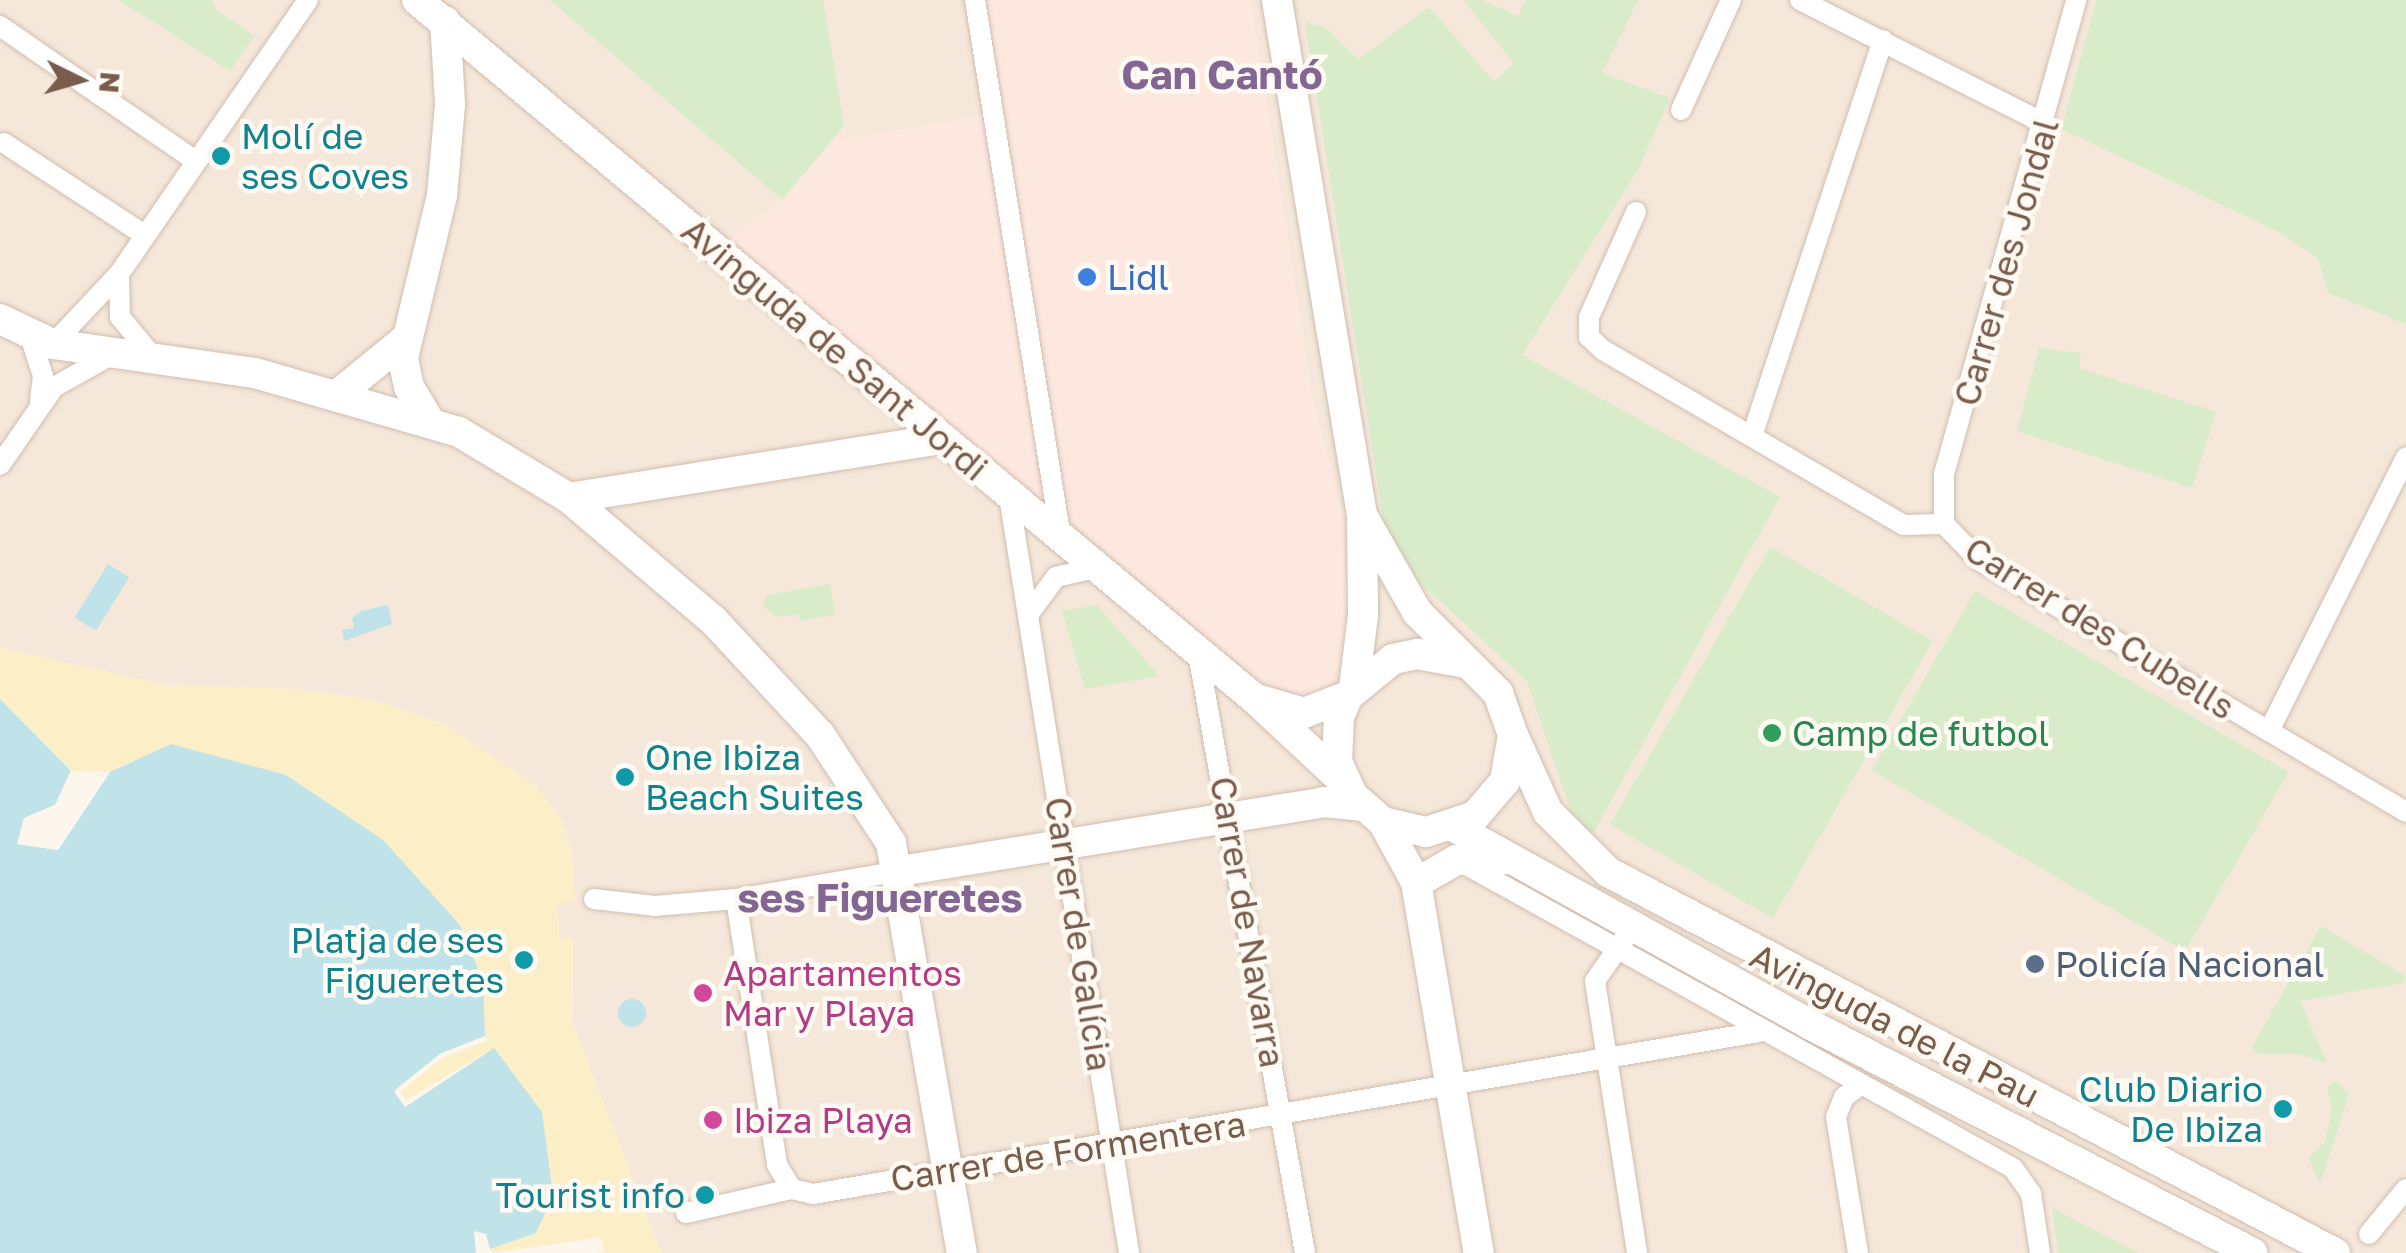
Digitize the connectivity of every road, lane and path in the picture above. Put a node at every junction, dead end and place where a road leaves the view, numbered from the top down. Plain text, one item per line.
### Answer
1 (308, 0) edge
2 (418, 0) edge
3 (976, 0) edge
4 (1277, 0) edge
5 (1731, 0) edge
6 (1800, 0) edge
7 (2076, 0) edge
8 (444, 21) junction
9 (0, 26) edge
10 (1883, 40) junction
11 (513, 78) junction
12 (450, 104) junction
13 (1681, 110) dead end
14 (2046, 124) junction
15 (4, 143) dead end
16 (193, 159) junction
17 (1636, 212) dead end
18 (143, 234) junction
19 (118, 274) junction
20 (0, 319) edge
21 (406, 338) junction
22 (42, 340) junction
23 (114, 354) junction
24 (153, 357) junction
25 (888, 395) junction
26 (336, 396) junction
27 (40, 401) junction
28 (430, 422) junction
29 (1752, 436) junction
30 (942, 439) junction
31 (870, 448) junction
32 (2406, 457) edge
33 (0, 465) edge
34 (647, 490) junction
35 (1009, 496) junction
36 (570, 498) junction
37 (1362, 514) junction
38 (1944, 524) junction
39 (1062, 539) junction
40 (636, 549) junction
41 (1095, 568) junction
42 (1401, 589) junction
43 (1028, 614) junction
44 (1198, 651) junction
45 (1464, 663) junction
46 (1351, 692) junction
47 (1254, 698) junction
48 (2269, 731) junction
49 (1513, 735) junction
50 (1363, 804) junction
51 (2406, 812) edge
52 (1229, 818) junction
53 (1451, 828) junction
54 (1561, 828) junction
55 (1066, 843) junction
56 (1518, 859) junction
57 (1456, 860) junction
58 (900, 871) junction
59 (1422, 889) junction
60 (594, 899) dead end
61 (736, 900) junction
62 (1625, 938) junction
63 (1759, 1032) junction
64 (1608, 1060) junction
65 (1452, 1087) junction
66 (1858, 1088) junction
67 (1282, 1116) junction
68 (1112, 1144) junction
69 (947, 1171) junction
70 (792, 1189) junction
71 (2406, 1189) edge
72 (686, 1213) dead end
73 (2369, 1234) dead end
74 (962, 1253) edge
75 (1129, 1253) edge
76 (1305, 1253) edge
77 (1479, 1253) edge
78 (1638, 1253) edge
79 (1858, 1253) edge
80 (2040, 1253) edge
81 (2252, 1253) edge
82 (2335, 1253) edge

1 - 16 street
2 - 8 street, Avinguda de Sant Jordi
3 - 39 street
4 - 37 street
5 - 13 street
6 - 10 street
7 - 14 street, Carrer des Jondal
8 - 11 street, Avinguda de Sant Jordi
8 - 12 street
9 - 16 street
10 - 14 street
10 - 29 street
11 - 12 street
11 - 25 street, Avinguda de Sant Jordi
12 - 21 street
14 - 38 street, Carrer des Jondal
15 - 18 street
16 - 18 street
17 - 29 street, Carrer des Cubells
18 - 19 street
19 - 22 street
19 - 24 street
20 - 22 street
21 - 26 street
21 - 28 street
22 - 23 street
22 - 27 street
23 - 24 street
23 - 27 street
24 - 26 street
25 - 30 street, Avinguda de Sant Jordi
25 - 31 street
26 - 28 street
27 - 33 street
28 - 36 street
29 - 38 street, Carrer des Cubells
30 - 31 street
30 - 35 street, Avinguda de Sant Jordi
31 - 34 street
32 - 48 street
34 - 36 street
34 - 40 street
35 - 39 street, Avinguda de Sant Jordi
35 - 43 street, Carrer de Galícia
36 - 40 street
37 - 42 street
37 - 46 street
38 - 48 street, Carrer des Cubells
39 - 41 street, Avinguda de Sant Jordi
40 - 58 street
41 - 43 street
41 - 44 street, Avinguda de Sant Jordi
42 - 45 street
42 - 54 street
43 - 55 street, Carrer de Galícia
44 - 47 street, Avinguda de Sant Jordi
44 - 52 street, Carrer de Navarra
45 - 46 street
45 - 49 street
46 - 47 street, Avinguda de Sant Jordi
46 - 50 street
47 - 50 street, Avinguda de Sant Jordi
48 - 51 street, Carrer des Cubells
49 - 53 street
49 - 54 street, Avinguda de la Pau
50 - 52 street
50 - 53 street
50 - 59 street
52 - 55 street
52 - 67 street, Carrer de Navarra
53 - 56 street, Avinguda de la Pau
53 - 59 street
54 - 82 street, Avinguda de la Pau
55 - 58 street
55 - 68 street, Carrer de Galícia
56 - 57 street
56 - 62 street, Avinguda de la Pau
57 - 59 street
57 - 62 street, Avinguda de la Pau
58 - 61 street
58 - 69 street
59 - 65 street
60 - 61 street
61 - 70 street
62 - 63 street, Avinguda de la Pau
62 - 64 street
62 - 81 street, Avinguda de la Pau
63 - 64 street, Carrer de Formentera
63 - 66 street, Avinguda de la Pau
64 - 65 street, Carrer de Formentera
64 - 78 street
65 - 67 street, Carrer de Formentera
65 - 77 street
66 - 79 street
66 - 80 street, Avinguda de la Pau
67 - 68 street, Carrer de Formentera
67 - 76 street, Carrer de Navarra
68 - 69 street, Carrer de Formentera
68 - 75 street, Carrer de Galícia
69 - 70 street, Carrer de Formentera
69 - 74 street
70 - 72 street, Carrer de Formentera
71 - 73 street

